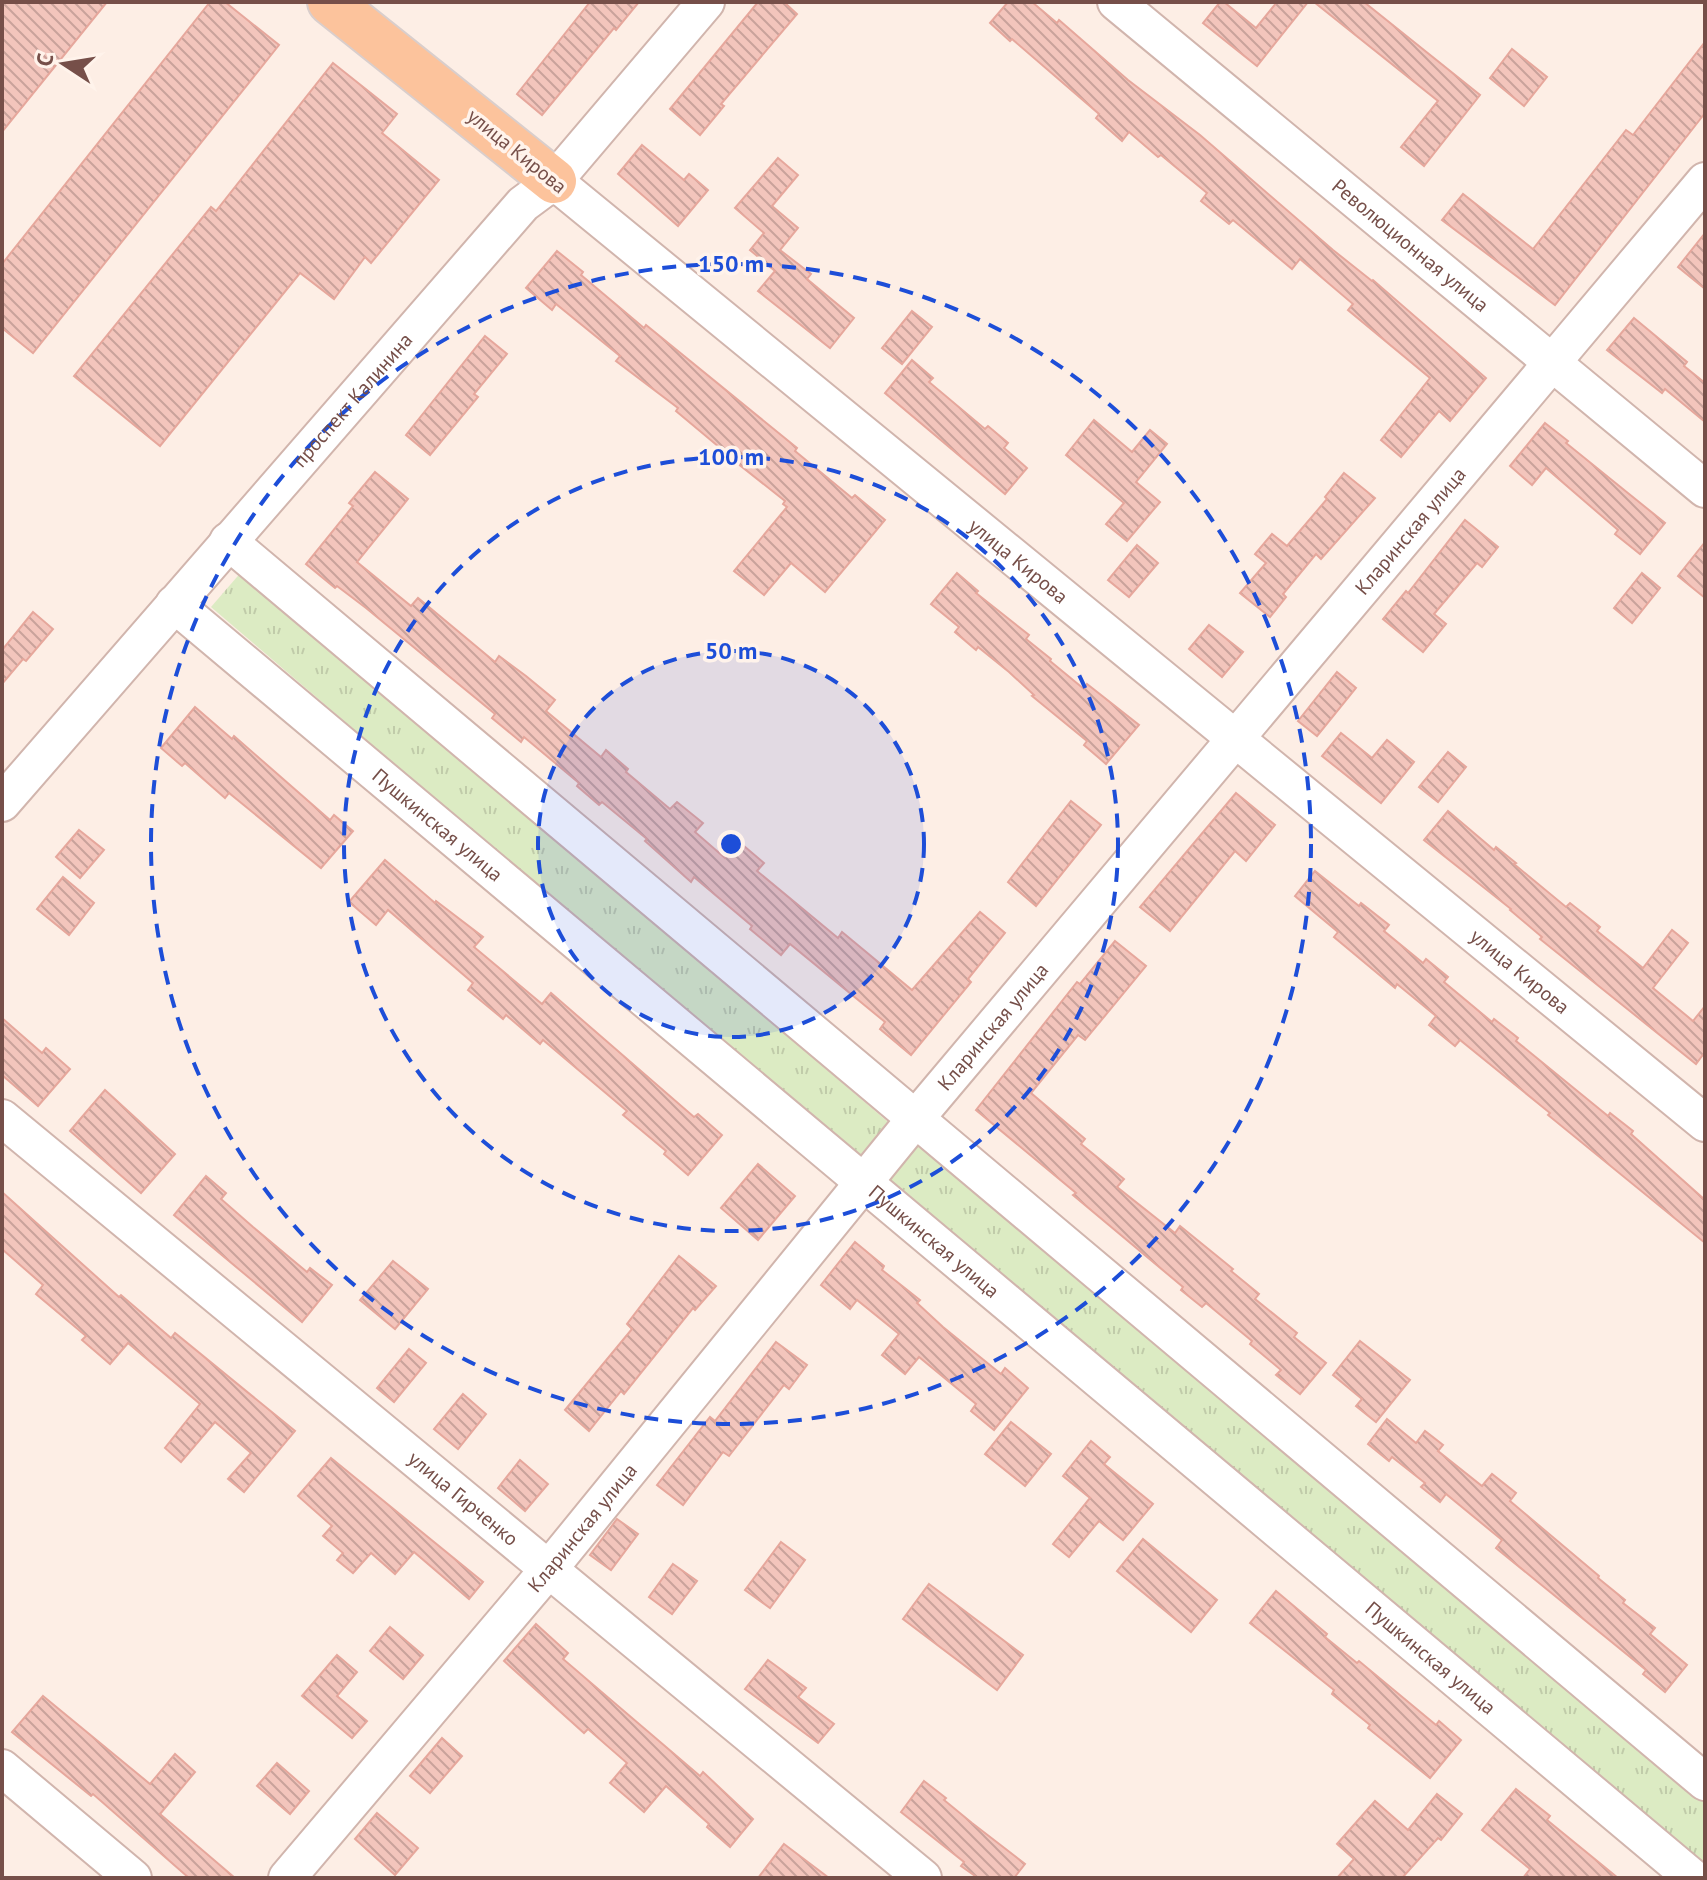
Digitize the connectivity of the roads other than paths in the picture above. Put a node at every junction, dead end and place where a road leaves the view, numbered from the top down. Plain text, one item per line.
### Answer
1 (330, 2) edge
2 (706, 2) edge
3 (1116, 2) edge
4 (554, 181) junction
5 (1705, 181) edge
6 (1553, 363) junction
7 (1705, 489) edge
8 (228, 541) junction
9 (174, 604) junction
10 (1237, 738) junction
11 (2, 803) edge
12 (2, 1118) edge
13 (916, 1118) junction
14 (1705, 1123) edge
15 (865, 1183) junction
16 (548, 1570) junction
17 (2, 1768) edge
18 (1705, 1782) edge
19 (133, 1878) edge
20 (287, 1878) edge
21 (923, 1878) edge
22 (1693, 1878) edge

1 - 4 main road, улица Кирова
2 - 4 street, проспект Калинина
3 - 6 street, Революционная улица
4 - 8 street, проспект Калинина
4 - 10 street, улица Кирова
5 - 6 street, Кларинская улица
6 - 7 street, Революционная улица
6 - 10 street, Кларинская улица
8 - 9 street, проспект Калинина
8 - 13 street
9 - 11 street, проспект Калинина
9 - 15 street, Пушкинская улица
10 - 13 street, Кларинская улица
10 - 14 street, улица Кирова
12 - 16 street, улица Гирченко
13 - 15 street, Кларинская улица
13 - 18 street
15 - 16 street, Кларинская улица
15 - 22 street, Пушкинская улица
16 - 20 street, Кларинская улица
16 - 21 street, улица Гирченко
17 - 19 street

